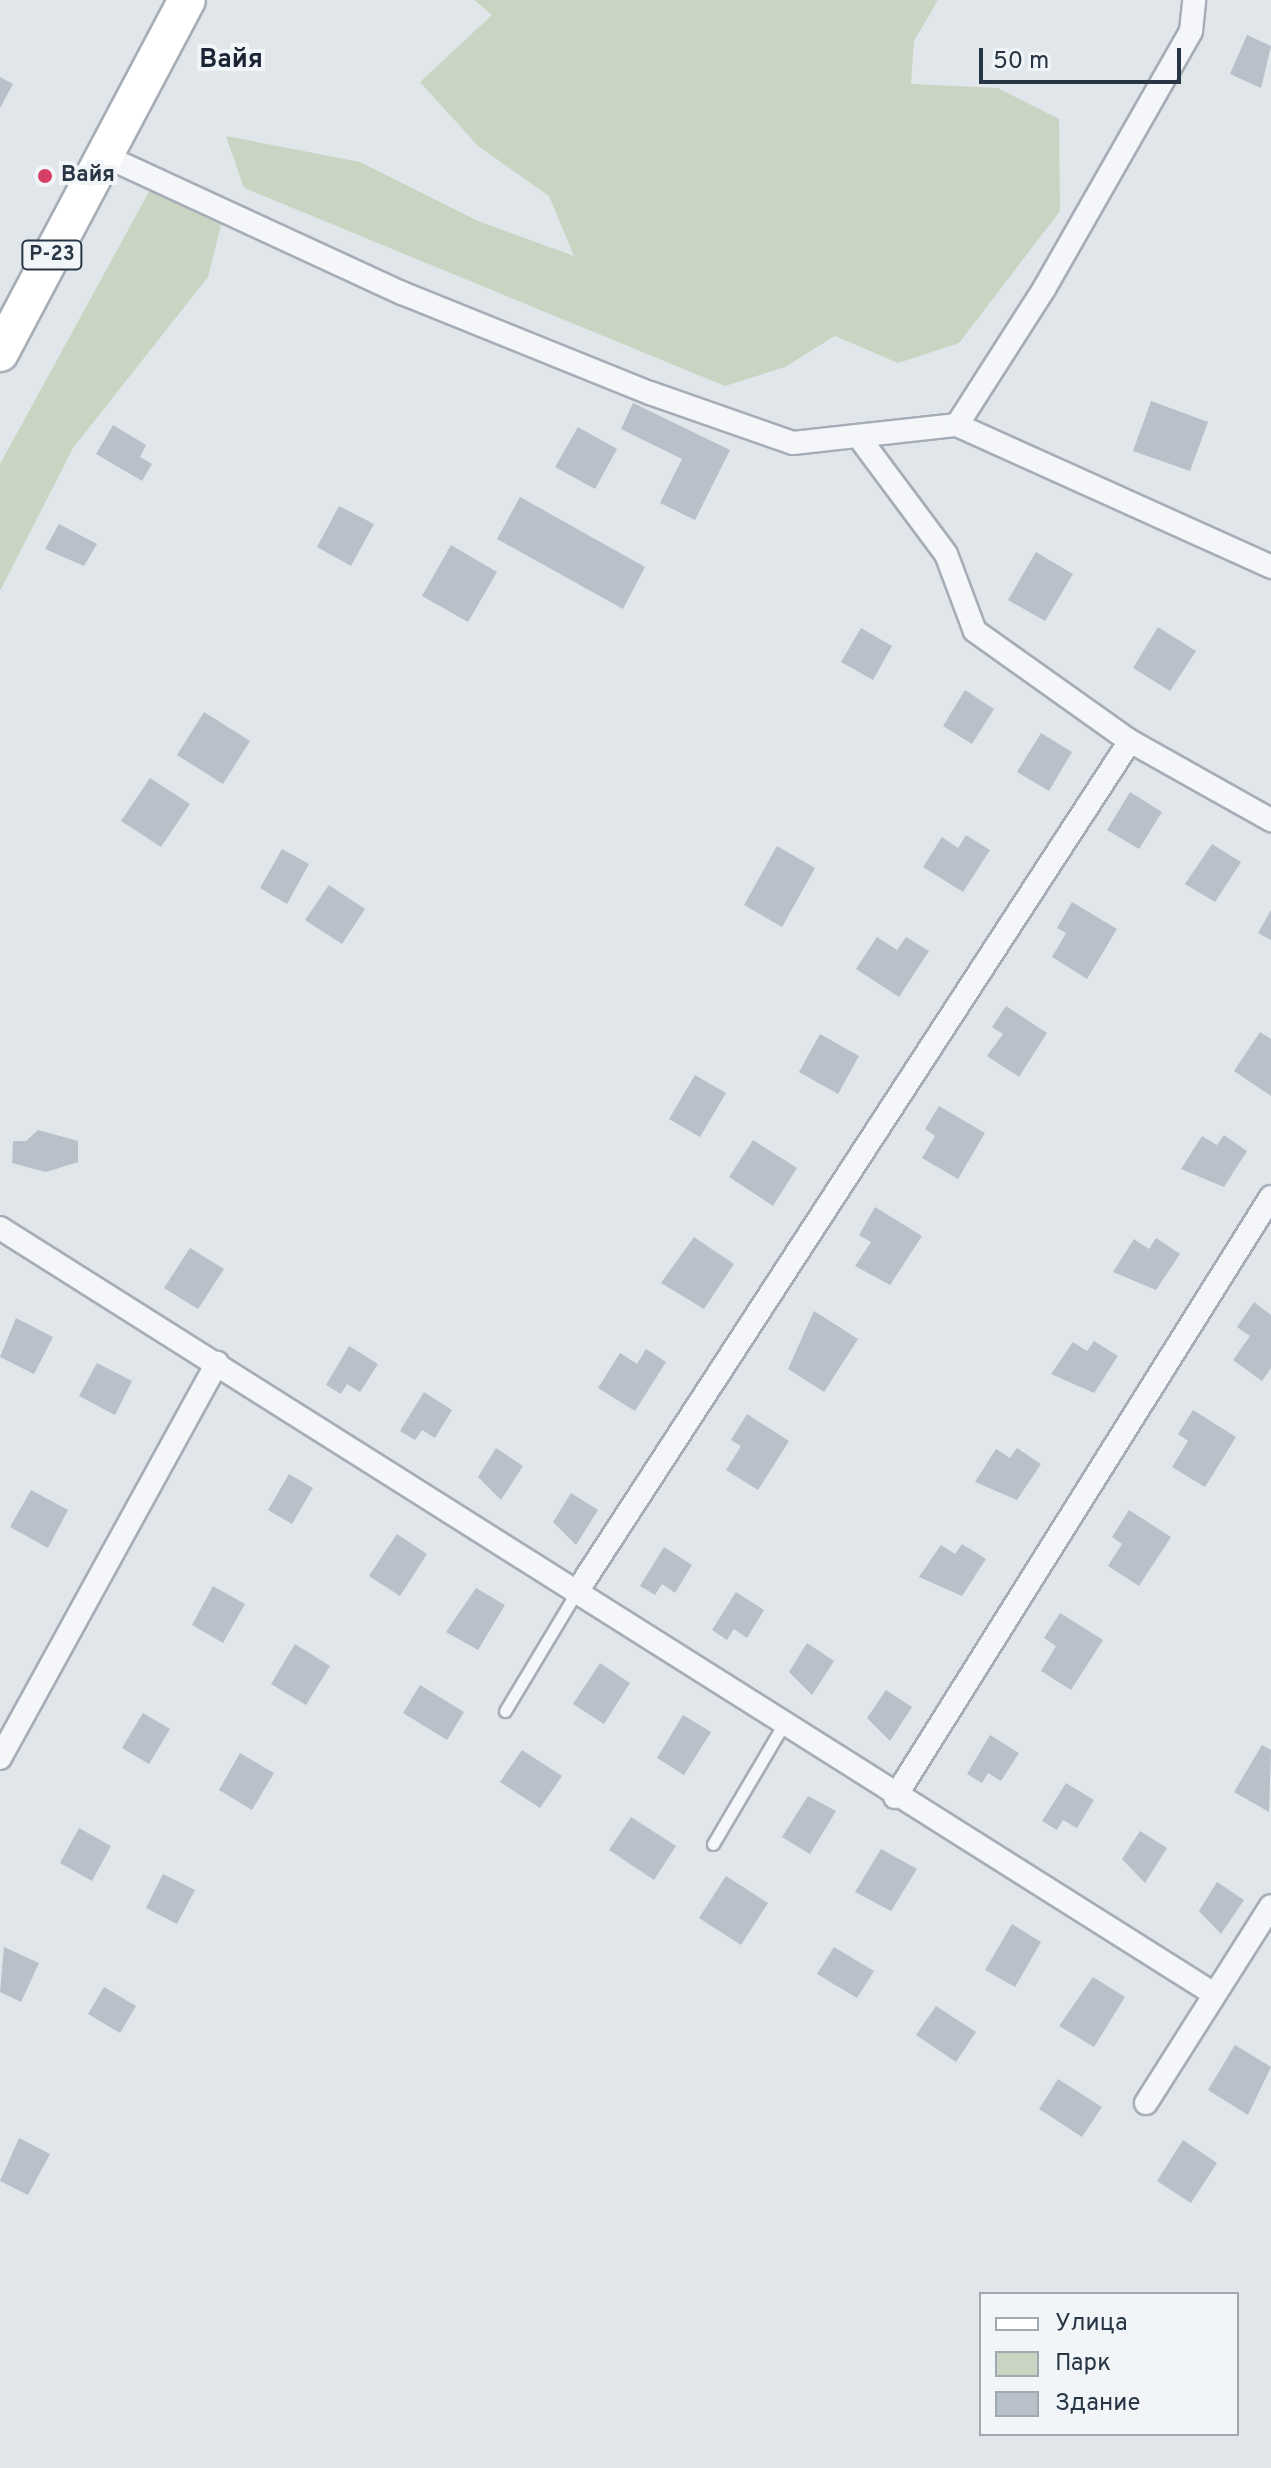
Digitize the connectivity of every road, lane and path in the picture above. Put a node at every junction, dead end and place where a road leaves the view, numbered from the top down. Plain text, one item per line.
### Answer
1 (187, 0) edge
2 (1194, 0) edge
3 (105, 156) junction
4 (0, 353) edge
5 (957, 425) junction
6 (858, 436) junction
7 (1271, 567) edge
8 (1130, 741) junction
9 (1271, 820) edge
10 (1271, 1197) edge
11 (0, 1228) edge
12 (217, 1363) junction
13 (576, 1593) junction
14 (505, 1711) dead end
15 (783, 1725) junction
16 (0, 1758) edge
17 (895, 1797) junction
18 (713, 1844) dead end
19 (1271, 1906) edge
20 (1214, 1994) junction
21 (1146, 2103) dead end

1 - 3 main road, Р-23
2 - 5 street
3 - 4 main road, Р-23
3 - 6 street
5 - 6 street
5 - 7 street
6 - 8 street
8 - 9 street
8 - 13 street
10 - 17 street
11 - 12 street
12 - 13 street
12 - 16 street
13 - 14 lane
13 - 15 street
15 - 17 street
15 - 18 lane
17 - 20 street
19 - 20 street
20 - 21 street

